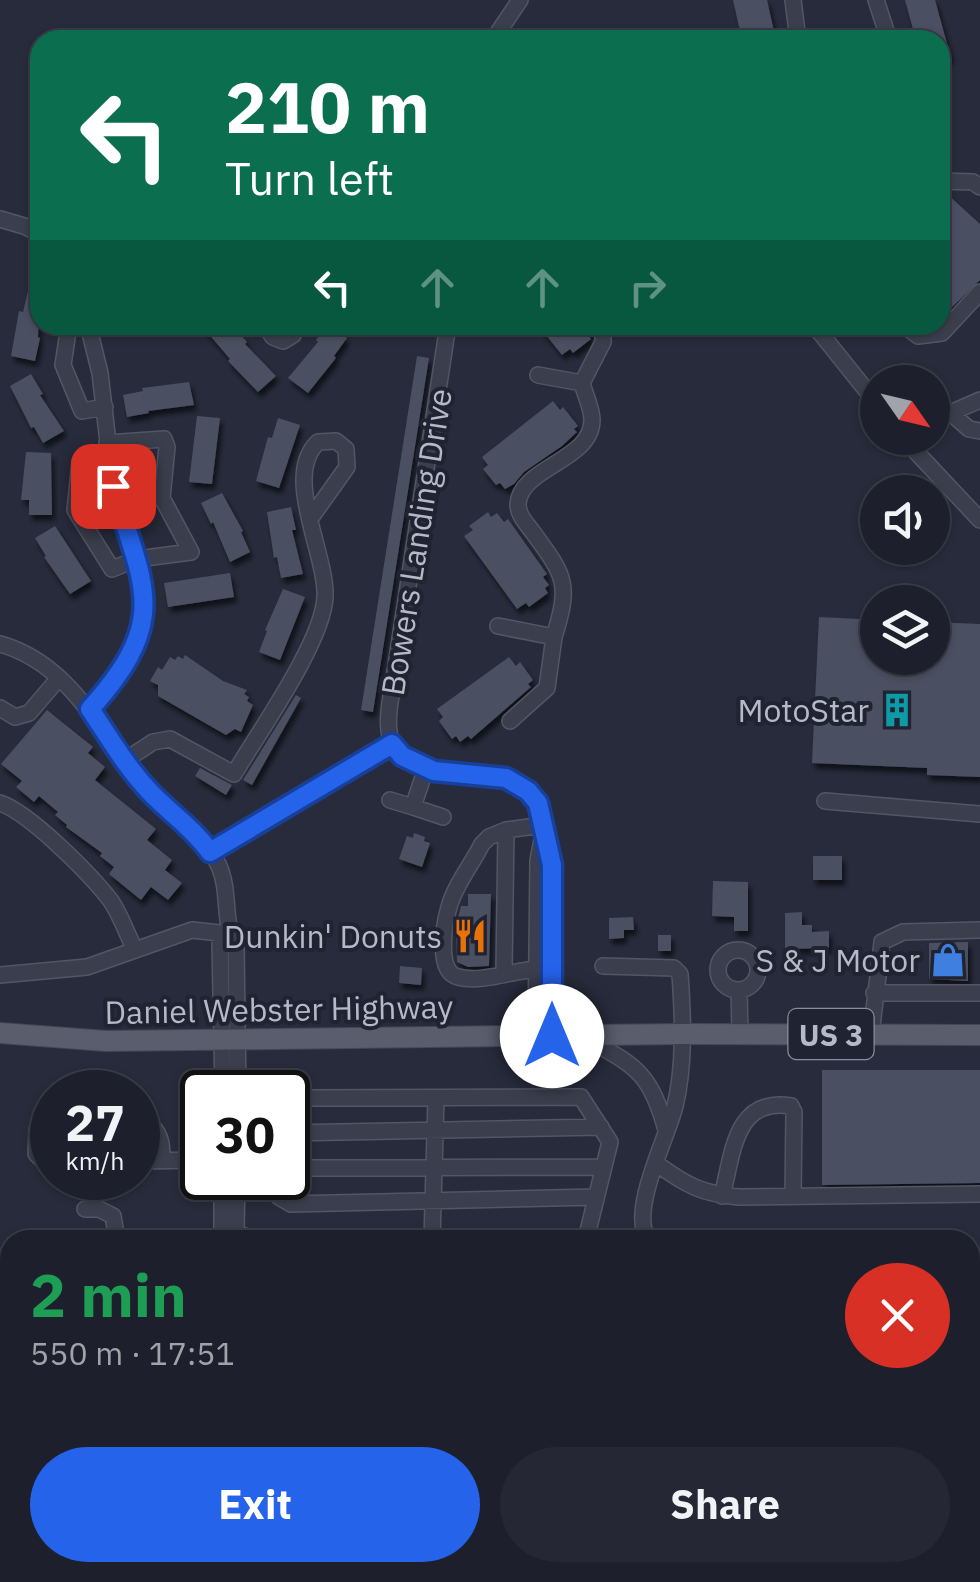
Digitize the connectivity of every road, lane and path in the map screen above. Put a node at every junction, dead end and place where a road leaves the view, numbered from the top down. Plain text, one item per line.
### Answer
1 (520, 0) edge
2 (793, 0) edge
3 (876, 0) edge
4 (500, 30) edge
5 (797, 30) edge
6 (886, 30) edge
7 (950, 182) edge
8 (980, 188) edge
9 (0, 219) edge
10 (30, 229) edge
11 (980, 292) edge
12 (950, 324) edge
13 (65, 335) edge
14 (90, 335) edge
15 (446, 335) edge
16 (603, 335) edge
17 (822, 335) edge
18 (538, 375) dead end
19 (860, 382) edge
20 (582, 383) junction
21 (980, 400) edge
22 (104, 408) junction
23 (952, 414) joint
24 (979, 434) edge
25 (107, 444) junction
26 (919, 455) edge
27 (108, 461) junction
28 (310, 519) junction
29 (980, 520) edge
30 (137, 559) junction
31 (498, 626) dead end
32 (554, 637) junction
33 (0, 644) edge
34 (58, 678) junction
35 (0, 708) edge
36 (90, 709) junction
37 (510, 722) dead end
38 (392, 744) junction
39 (124, 761) junction
40 (426, 768) junction
41 (390, 800) dead end
42 (825, 801) dead end
43 (0, 803) edge
44 (413, 808) junction
45 (980, 814) edge
46 (442, 817) dead end
47 (544, 829) junction
48 (506, 830) junction
49 (210, 852) junction
50 (980, 930) edge
51 (229, 934) junction
52 (135, 950) junction
53 (603, 966) dead end
54 (536, 968) junction
55 (504, 972) junction
56 (0, 975) edge
57 (738, 990) dead end
58 (874, 993) junction
59 (980, 993) edge
60 (0, 1033) edge
61 (682, 1034) junction
62 (740, 1034) junction
63 (870, 1035) junction
64 (980, 1035) edge
65 (544, 1036) junction
66 (581, 1036) junction
67 (231, 1039) junction
68 (226, 1070) edge
69 (235, 1070) edge
70 (310, 1098) edge
71 (436, 1098) junction
72 (601, 1127) junction
73 (435, 1130) junction
74 (666, 1130) junction
75 (310, 1133) edge
76 (160, 1136) edge
77 (162, 1160) joint
78 (180, 1160) edge
79 (656, 1164) junction
80 (604, 1166) junction
81 (434, 1167) junction
82 (310, 1168) edge
83 (980, 1194) edge
84 (722, 1196) junction
85 (793, 1196) junction
86 (596, 1197) junction
87 (225, 1200) edge
88 (234, 1200) edge
89 (285, 1200) edge
90 (434, 1200) junction
91 (85, 1210) dead end
92 (115, 1230) edge
93 (228, 1230) edge
94 (230, 1230) edge
95 (432, 1230) edge
96 (588, 1230) edge
97 (644, 1230) edge

1 - 4 street
2 - 5 street
3 - 6 street
7 - 8 street
9 - 10 street
11 - 12 street
13 - 22 street
14 - 22 street
15 - 38 street, Bowers Landing Drive
16 - 20 street
17 - 19 street
18 - 20 street
20 - 32 street
21 - 23 street
22 - 25 street
23 - 24 street
25 - 27 street
25 - 30 street
26 - 29 street
27 - 30 street
27 - 30 street
28 - 28 street
28 - 39 street
30 - 36 street
31 - 32 street
32 - 37 street
33 - 34 street
34 - 35 street
34 - 36 street
36 - 39 street
38 - 40 street, Bowers Landing Drive
38 - 49 street
39 - 49 street
40 - 44 street
40 - 47 street, Bowers Landing Drive
41 - 44 street
42 - 45 street
43 - 52 street
44 - 46 street
47 - 48 street
47 - 54 street
47 - 65 street, Bowers Landing Drive
48 - 55 street
48 - 55 street
49 - 51 street
50 - 58 street
51 - 52 street
51 - 67 street
52 - 56 street
53 - 61 street
54 - 55 street
54 - 65 street
57 - 62 street
58 - 59 street
58 - 63 street
60 - 67 main road, Daniel Webster Highway / US 3
61 - 62 main road, Daniel Webster Highway / US 3
61 - 66 main road, Daniel Webster Highway / US 3
61 - 74 street
62 - 63 main road, Daniel Webster Highway / US 3
63 - 64 main road, Daniel Webster Highway / US 3
65 - 66 main road, Daniel Webster Highway / US 3
65 - 67 main road, Daniel Webster Highway / US 3
66 - 74 street
67 - 68 street
67 - 69 street
70 - 71 street
71 - 72 street
71 - 73 street
72 - 73 street
72 - 80 street
73 - 75 street
73 - 81 street
74 - 79 street
76 - 77 street
77 - 78 street
79 - 84 street
79 - 97 street
80 - 81 street
80 - 86 street
81 - 82 street
81 - 90 street
83 - 85 street
84 - 85 street
84 - 85 street
86 - 90 street
86 - 96 street
87 - 93 street
88 - 94 street
89 - 90 street
90 - 95 street
91 - 92 street

